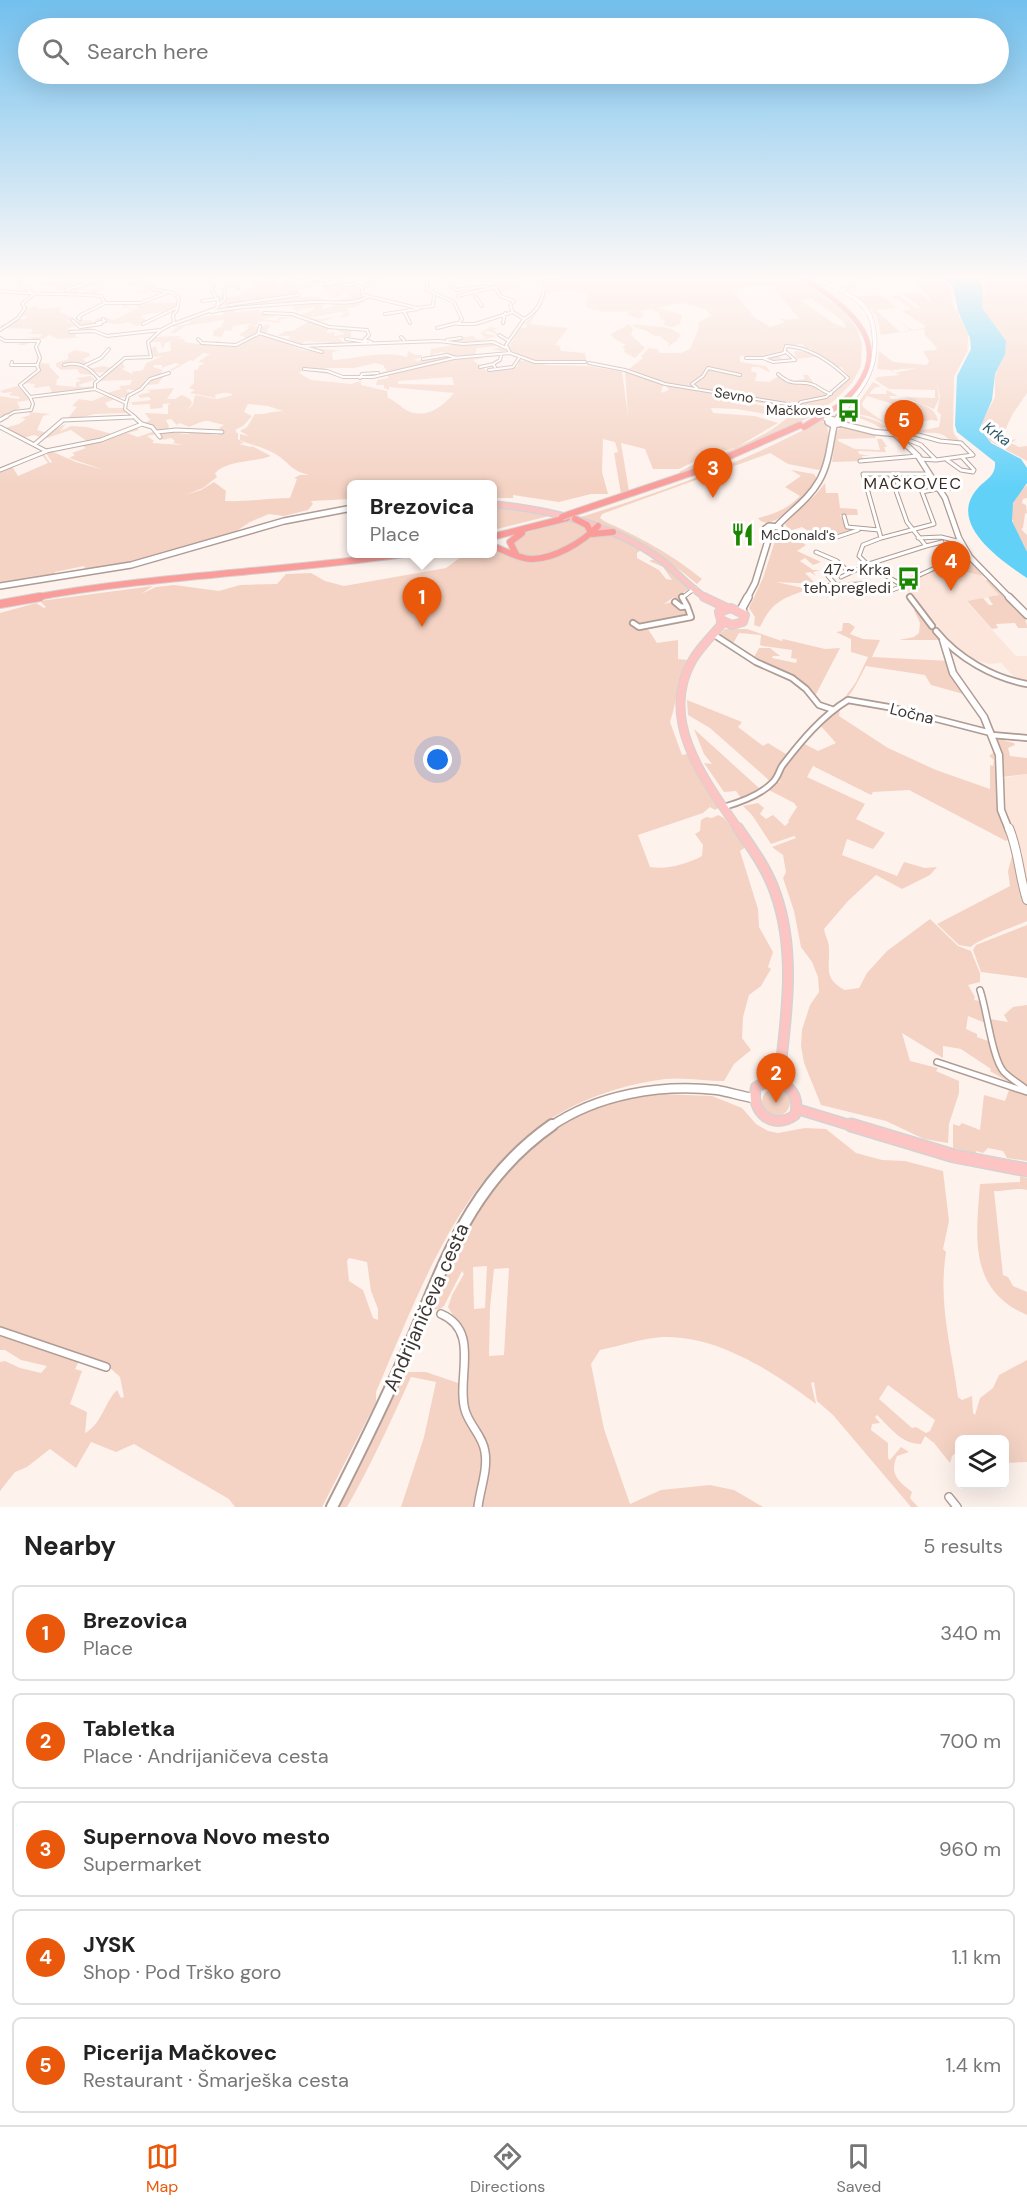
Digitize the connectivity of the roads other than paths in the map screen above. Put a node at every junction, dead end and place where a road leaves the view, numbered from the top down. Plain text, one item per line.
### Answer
1 (36, 346) edge
2 (149, 346) edge
3 (326, 346) edge
4 (786, 346) edge
5 (800, 346) edge
6 (869, 346) edge
7 (876, 346) edge
8 (302, 347) junction
9 (506, 348) edge
10 (109, 349) dead end
11 (311, 351) dead end
12 (322, 352) dead end
13 (786, 352) junction
14 (510, 353) junction
15 (484, 356) junction
16 (499, 356) junction
17 (456, 358) junction
18 (746, 358) dead end
19 (763, 358) junction
20 (423, 359) dead end
21 (492, 359) junction
22 (518, 359) junction
23 (511, 360) dead end
24 (487, 361) dead end
25 (12, 362) dead end
26 (38, 365) junction
27 (64, 365) dead end
28 (86, 365) junction
29 (495, 366) junction
30 (404, 367) dead end
31 (480, 367) dead end
32 (411, 368) junction
33 (304, 369) dead end
34 (489, 370) dead end
35 (329, 371) dead end
36 (378, 373) dead end
37 (169, 374) dead end
38 (778, 374) dead end
39 (339, 375) junction
40 (740, 375) dead end
41 (98, 378) junction
42 (360, 378) junction
43 (95, 389) junction
44 (702, 390) junction
45 (831, 394) junction
46 (30, 396) junction
47 (126, 403) junction
48 (797, 406) junction
49 (132, 417) junction
50 (837, 419) junction
51 (0, 420) edge
52 (828, 420) junction
53 (142, 424) junction
54 (842, 424) junction
55 (834, 426) junction
56 (0, 427) edge
57 (157, 432) junction
58 (222, 432) dead end
59 (160, 437) dead end
60 (35, 444) junction
61 (48, 451) junction
62 (962, 457) junction
63 (919, 458) junction
64 (938, 459) junction
65 (947, 459) dead end
66 (860, 460) dead end
67 (0, 470) edge
68 (890, 474) junction
69 (929, 474) junction
70 (925, 482) dead end
71 (951, 488) dead end
72 (938, 489) junction
73 (922, 492) junction
74 (497, 505) edge
75 (347, 509) edge
76 (844, 516) dead end
77 (570, 517) junction
78 (540, 526) junction
79 (598, 526) junction
80 (864, 529) junction
81 (879, 530) junction
82 (912, 530) junction
83 (613, 532) junction
84 (497, 533) edge
85 (497, 533) edge
86 (588, 534) junction
87 (881, 538) junction
88 (918, 538) junction
89 (831, 539) dead end
90 (942, 542) dead end
91 (961, 542) junction
92 (926, 546) junction
93 (497, 548) edge
94 (816, 552) dead end
95 (522, 556) junction
96 (347, 557) edge
97 (970, 557) junction
98 (374, 558) edge
99 (868, 565) junction
100 (849, 572) junction
101 (828, 576) dead end
102 (841, 577) dead end
103 (836, 585) junction
104 (902, 585) junction
105 (0, 586) edge
106 (816, 586) dead end
107 (695, 588) junction
108 (910, 597) dead end
109 (748, 598) junction
110 (0, 602) edge
111 (675, 602) dead end
112 (714, 604) junction
113 (687, 606) junction
114 (729, 608) junction
115 (742, 612) junction
116 (1027, 615) edge
117 (720, 616) junction
118 (633, 623) dead end
119 (732, 625) junction
120 (932, 626) dead end
121 (936, 631) dead end
122 (714, 635) junction
123 (943, 640) junction
124 (1027, 684) edge
125 (834, 710) junction
126 (991, 734) junction
127 (1027, 738) edge
128 (724, 807) junction
129 (1027, 900) edge
130 (980, 990) dead end
131 (937, 1062) dead end
132 (779, 1080) junction
133 (1027, 1091) edge
134 (753, 1098) junction
135 (797, 1109) junction
136 (1027, 1170) edge
137 (441, 1314) dead end
138 (0, 1331) edge
139 (106, 1367) dead end
140 (949, 1497) dead end
141 (332, 1507) edge
142 (478, 1507) edge
143 (957, 1507) edge

1 - 26 street
2 - 41 street
3 - 8 street
4 - 13 street
5 - 45 street
6 - 77 highway, bridge
7 - 50 main road
8 - 11 street
8 - 12 street
9 - 14 street
10 - 28 street
13 - 19 street
13 - 19 street
14 - 16 street
14 - 22 street
15 - 16 street
15 - 17 street
15 - 21 street
16 - 21 street
16 - 29 street
17 - 20 street
17 - 32 street
18 - 19 street
21 - 24 street
22 - 23 street
22 - 29 street
22 - 44 street, Sevno
25 - 26 street
26 - 46 street
27 - 28 street
28 - 41 street
29 - 31 street
29 - 34 street
30 - 32 street
32 - 42 street
33 - 39 street
35 - 39 street
36 - 42 street
37 - 47 street
38 - 45 street
39 - 42 street
40 - 44 street
41 - 43 street
43 - 46 street
43 - 47 street
44 - 48 street, Sevno
45 - 48 street
46 - 51 street
47 - 49 street
48 - 52 street, Sevno
49 - 53 street
49 - 60 street
50 - 52 main road
50 - 54 main road
52 - 55 main road
53 - 57 street
53 - 61 street
54 - 55 main road
54 - 63 street
55 - 109 main road
56 - 60 street
57 - 58 street
57 - 59 street
60 - 61 street
61 - 67 street
62 - 64 street
62 - 64 street
62 - 65 street
63 - 64 street
63 - 66 street
63 - 69 street
68 - 69 street
68 - 81 street
68 - 82 street
69 - 72 street
70 - 73 street
71 - 72 street
72 - 73 street
72 - 91 street
73 - 82 street
74 - 77 main road
75 - 105 main road
76 - 80 street
77 - 78 highway
77 - 79 main road
77 - 84 highway
77 - 86 highway
78 - 85 highway
78 - 95 highway
79 - 83 main road
79 - 86 highway
80 - 81 street
80 - 89 street
81 - 87 street
82 - 87 street
82 - 88 street
83 - 86 highway
83 - 107 main road
86 - 95 highway
87 - 99 street
88 - 91 street
88 - 92 street
90 - 92 street
91 - 97 street
92 - 99 street
93 - 95 highway
94 - 100 street
96 - 110 highway
97 - 104 street
97 - 116 street
98 - 110 highway
99 - 100 street
99 - 104 street
100 - 102 street
101 - 103 street
103 - 104 street
103 - 106 street
107 - 112 main road
107 - 113 street
108 - 120 street
109 - 114 main road
109 - 115 main road
111 - 113 street
112 - 114 main road
112 - 117 main road
113 - 118 street
114 - 115 main road
114 - 117 main road
115 - 119 main road
117 - 119 main road
117 - 122 main road
119 - 122 main road
121 - 123 street
122 - 125 street
122 - 128 main road
123 - 124 street
123 - 126 street
125 - 126 street, Ločna
125 - 128 street, Ločna
126 - 127 street, Ločna
126 - 129 street
128 - 132 main road
130 - 133 street
131 - 133 street
132 - 134 main road
132 - 135 main road
134 - 135 main road
134 - 141 main road, Andrijaničeva cesta
135 - 136 main road
137 - 142 street
138 - 139 street
140 - 143 street

